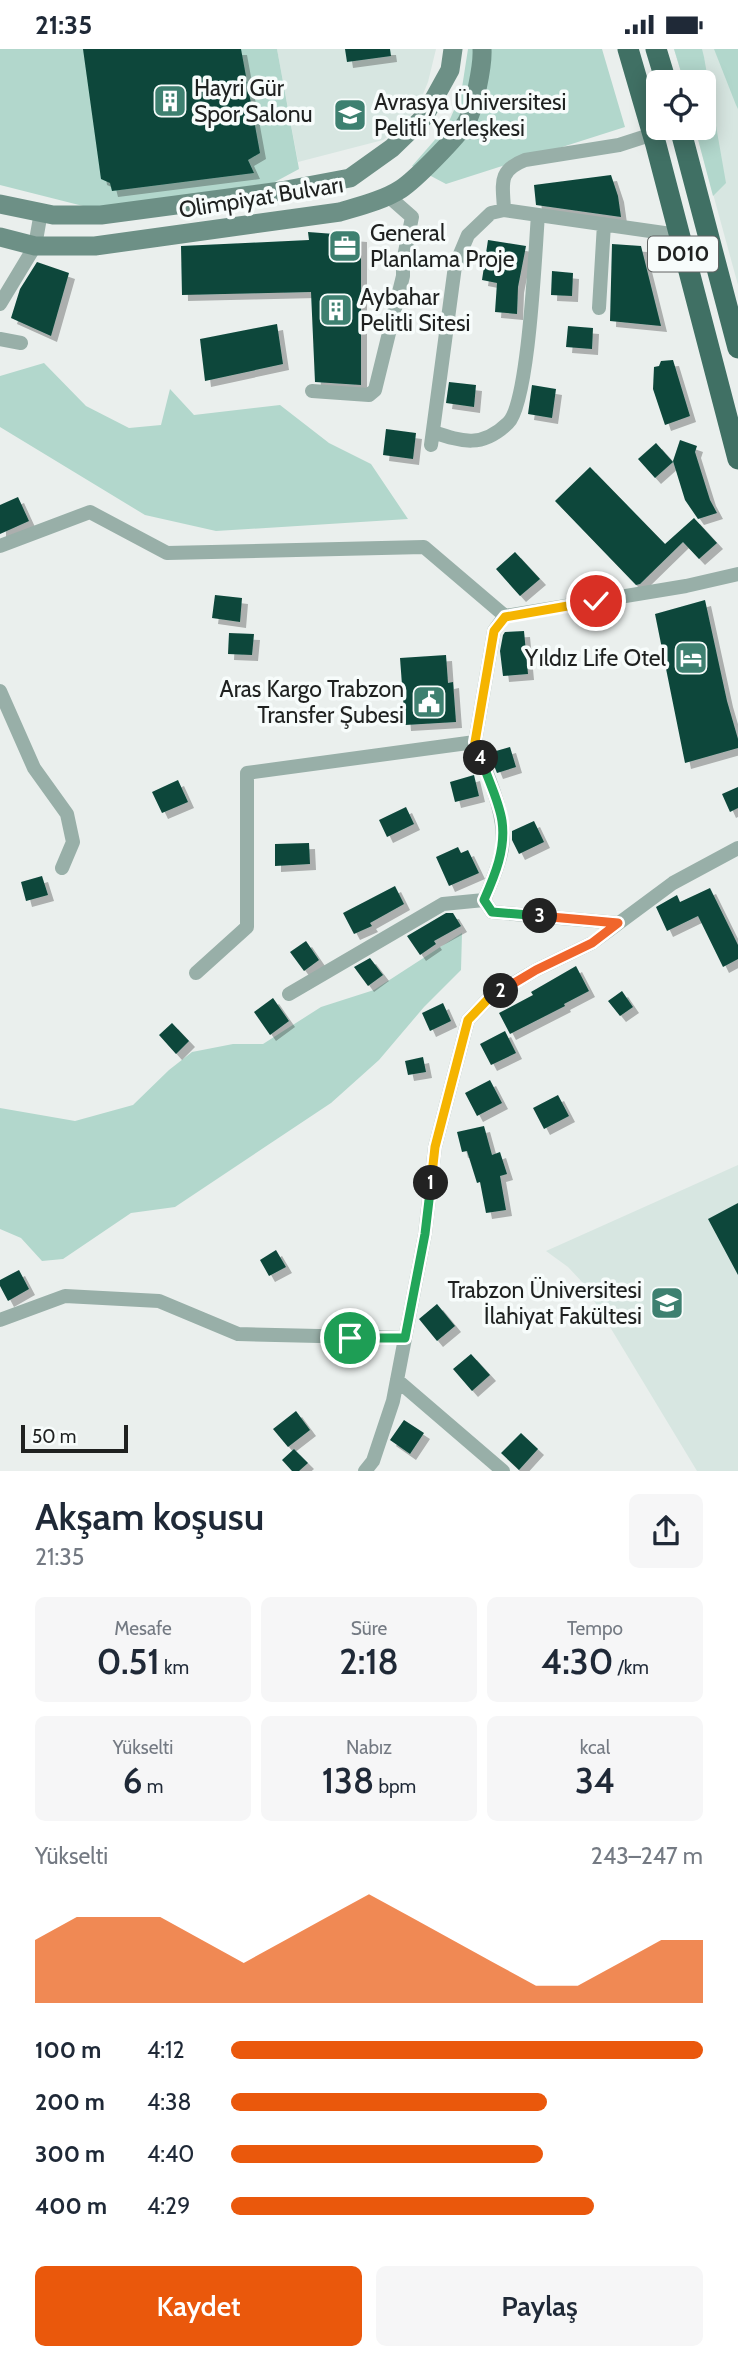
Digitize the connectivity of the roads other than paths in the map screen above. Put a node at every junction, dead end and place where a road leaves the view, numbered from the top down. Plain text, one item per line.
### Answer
1 (453, 49) edge
2 (482, 49) edge
3 (628, 49) edge
4 (656, 49) edge
5 (662, 70) edge
6 (646, 110) edge
7 (646, 136) edge
8 (654, 140) edge
9 (683, 140) edge
10 (387, 195) junction
11 (0, 204) edge
12 (504, 210) junction
13 (41, 212) junction
14 (538, 215) junction
15 (604, 224) junction
16 (678, 235) junction
17 (0, 237) edge
18 (36, 246) junction
19 (0, 304) edge
20 (599, 308) dead end
21 (0, 339) edge
22 (21, 343) dead end
23 (738, 348) edge
24 (312, 391) dead end
25 (738, 459) edge
26 (0, 546) edge
27 (738, 574) edge
28 (505, 617) junction
29 (0, 691) edge
30 (475, 742) junction
31 (738, 848) edge
32 (62, 868) dead end
33 (484, 900) junction
34 (618, 923) junction
35 (196, 973) dead end
36 (289, 994) dead end
37 (0, 1320) edge
38 (405, 1338) junction
39 (397, 1380) junction
40 (365, 1471) edge
41 (503, 1471) edge

1 - 13 main road, Olimpiyat Bulvarı
2 - 10 main road, Olimpiyat Bulvarı
3 - 6 highway, D010
4 - 5 highway
7 - 12 street
8 - 16 highway, D010
9 - 23 highway, D010
10 - 18 main road, Olimpiyat Bulvarı
10 - 24 street
11 - 13 main road, Olimpiyat Bulvarı
12 - 14 street
12 - 14 street
13 - 18 street
14 - 15 street
15 - 16 street
15 - 20 street
16 - 25 highway, D010
17 - 18 main road, Olimpiyat Bulvarı
18 - 19 street
21 - 22 street
26 - 28 street
27 - 28 street
28 - 30 street
29 - 32 street
30 - 33 street
30 - 35 street
31 - 34 street
33 - 34 street
33 - 36 street
34 - 38 street
37 - 38 street
38 - 39 street
39 - 40 street
39 - 41 street

